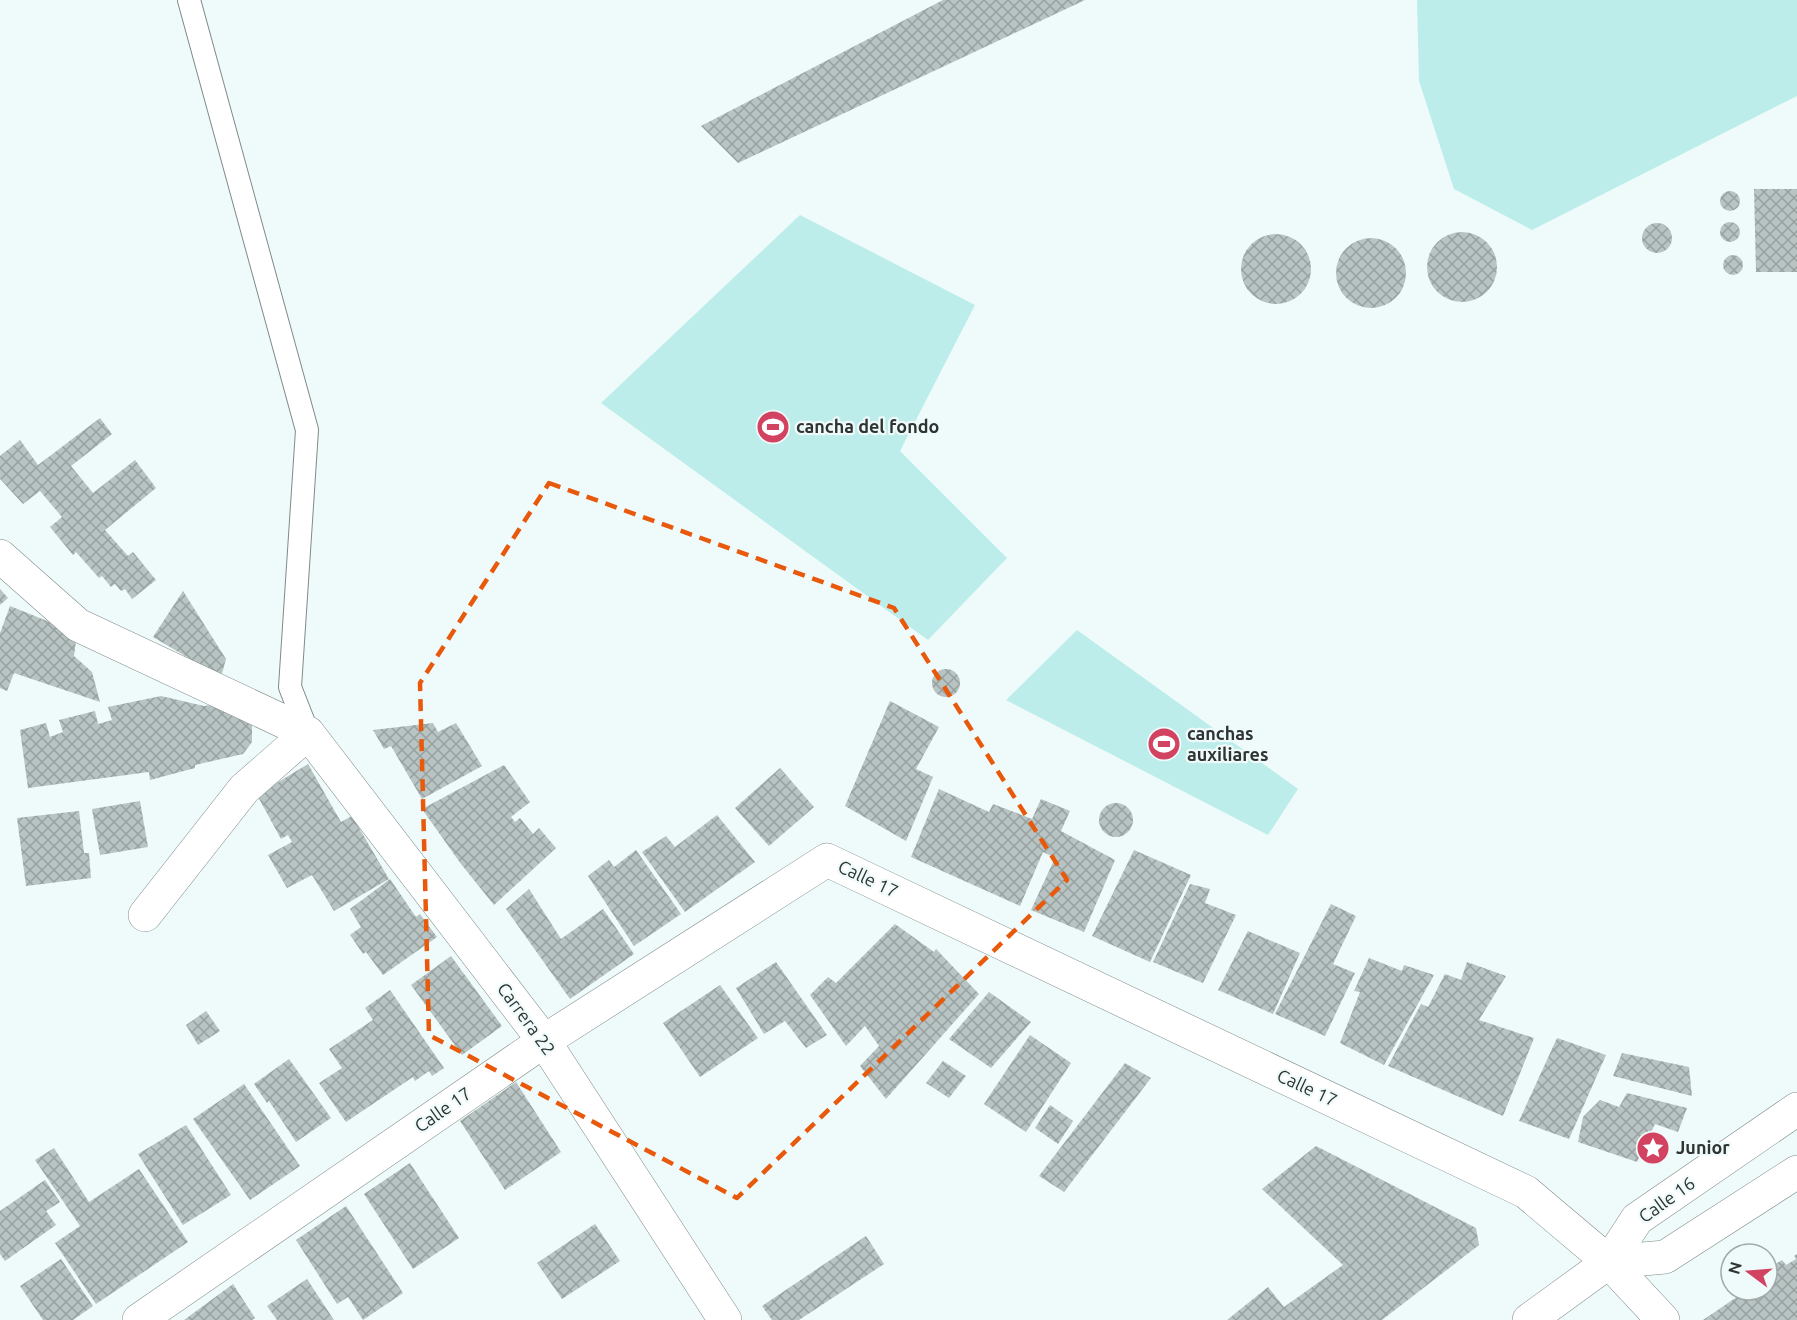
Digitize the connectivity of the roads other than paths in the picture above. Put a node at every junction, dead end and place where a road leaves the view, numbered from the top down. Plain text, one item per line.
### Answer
1 (189, 0) edge
2 (0, 556) edge
3 (308, 733) junction
4 (145, 915) dead end
5 (544, 1041) junction
6 (1797, 1109) edge
7 (1797, 1172) edge
8 (1609, 1262) junction
9 (139, 1320) edge
10 (725, 1320) edge
11 (1529, 1320) edge
12 (1663, 1320) edge

1 - 3 lane
2 - 3 main road
3 - 4 main road
3 - 5 main road, Carrera 22
5 - 8 main road, Calle 17
5 - 9 main road, Calle 17
5 - 10 main road, Carrera 22
6 - 8 main road, Calle 16
7 - 8 main road
8 - 11 main road, Calle 16
8 - 12 main road

